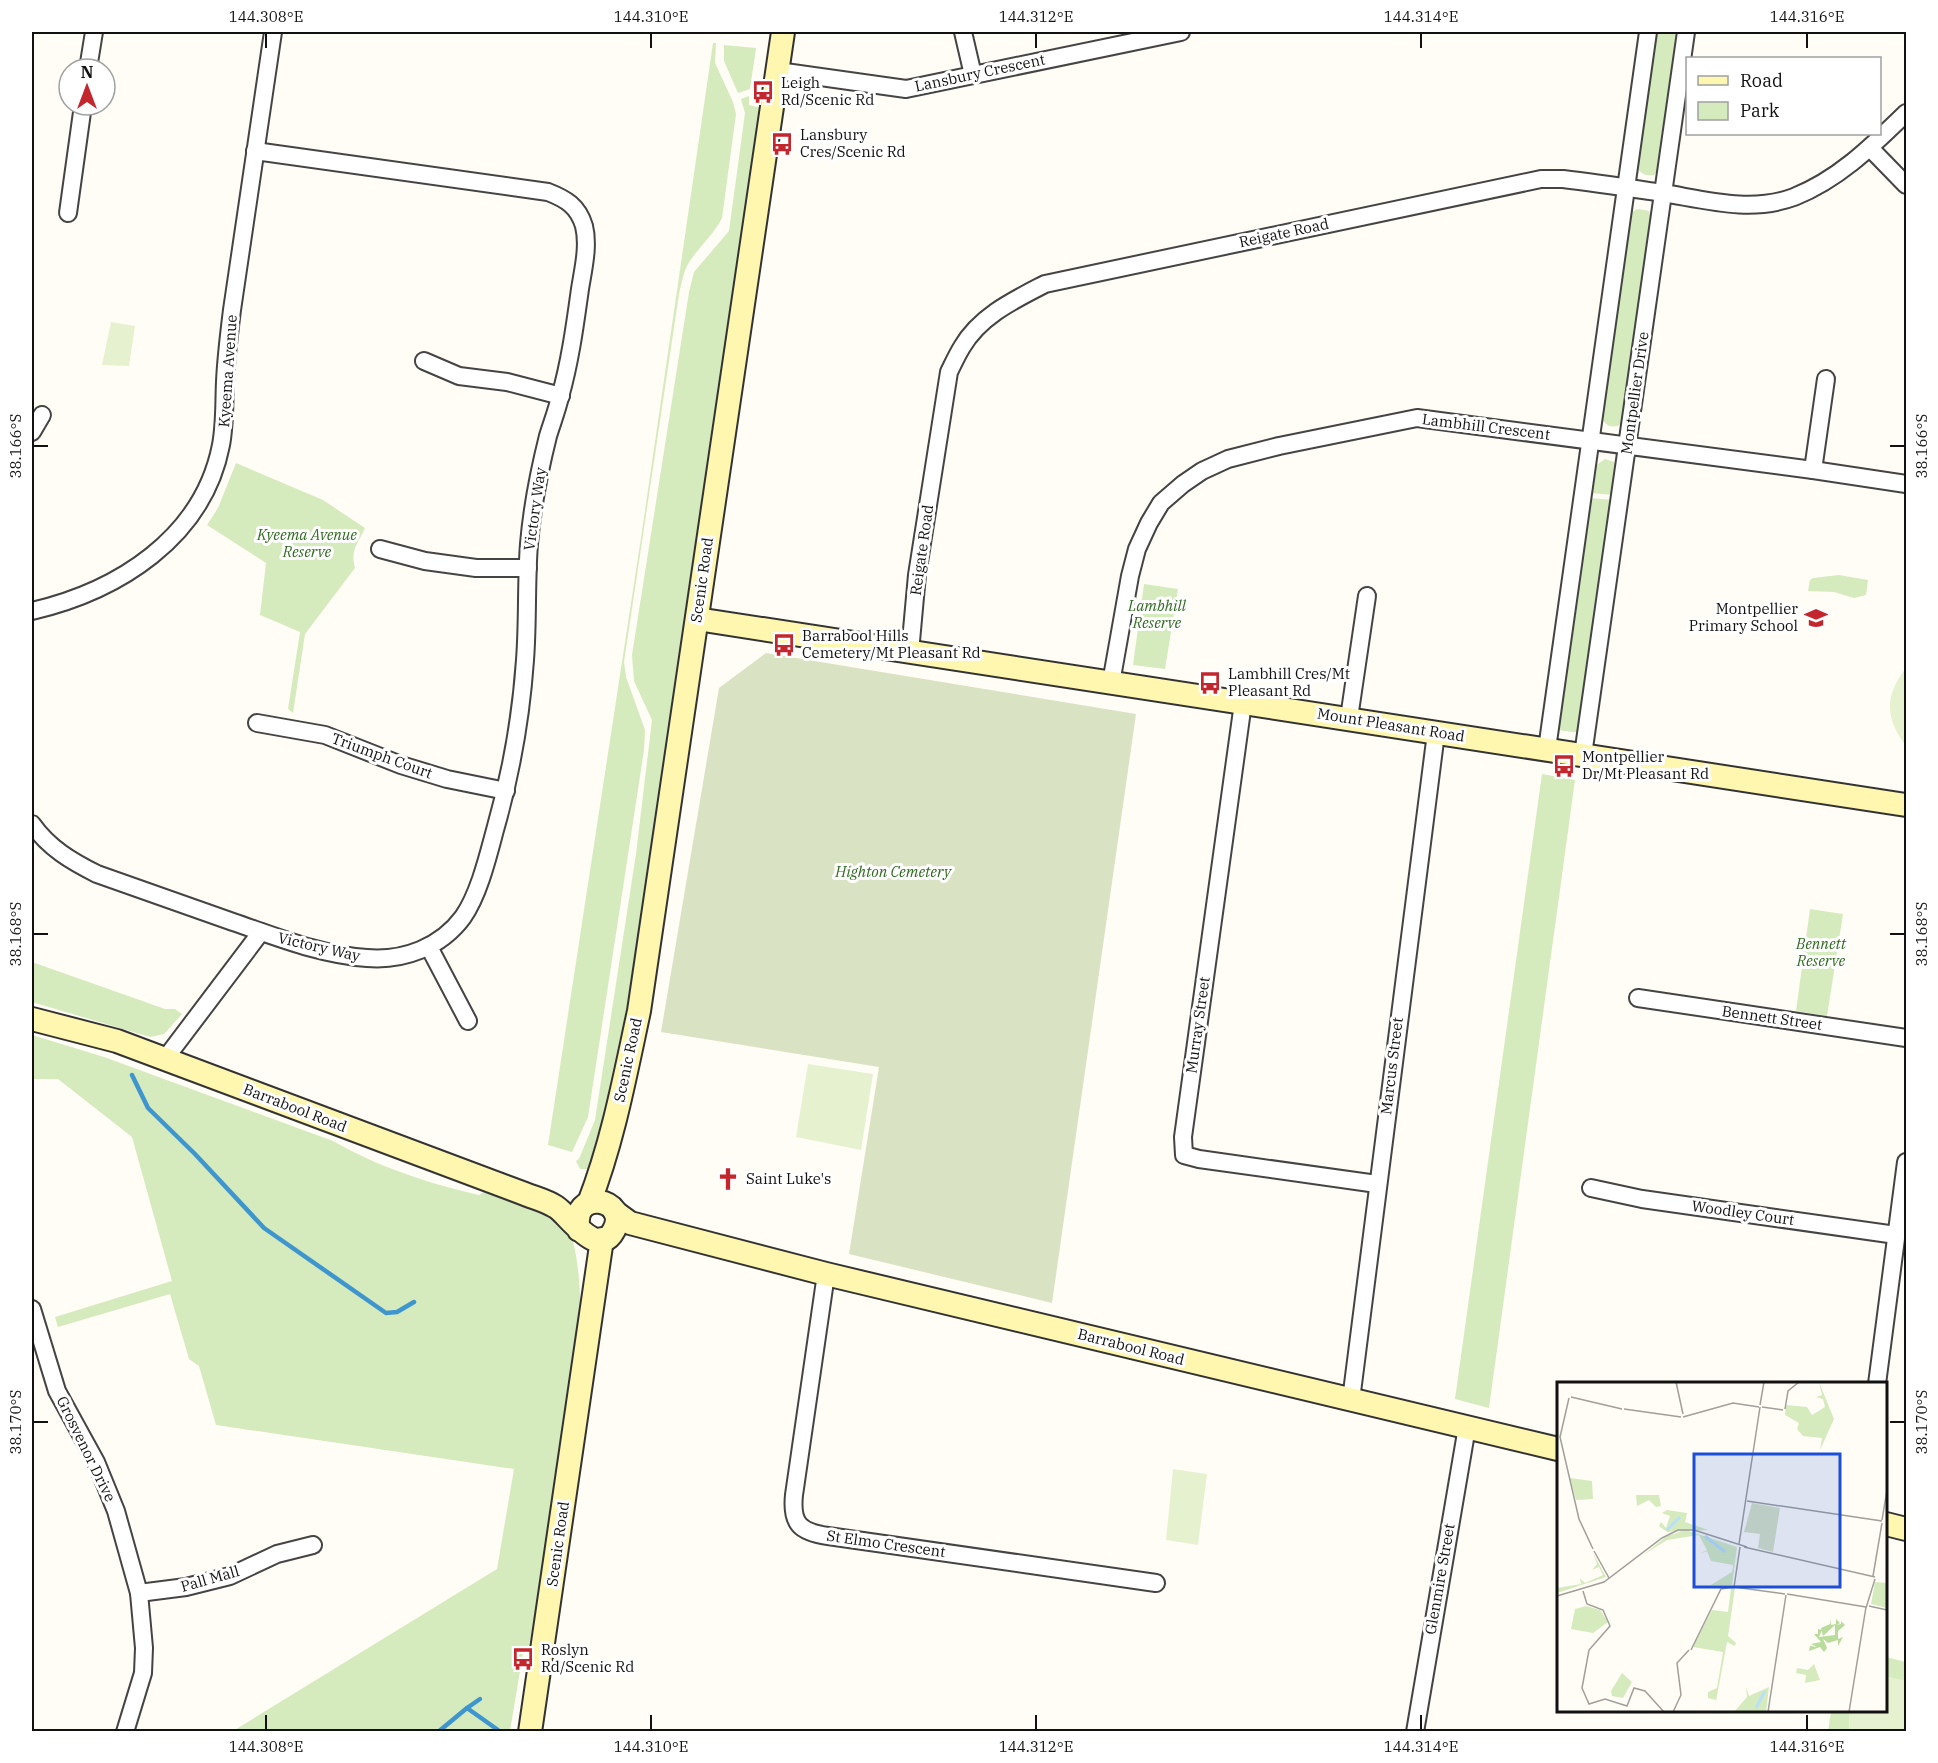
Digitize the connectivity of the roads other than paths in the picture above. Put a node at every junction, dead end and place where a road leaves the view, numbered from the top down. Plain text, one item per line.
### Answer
1 (94, 32) edge
2 (273, 32) edge
3 (783, 32) edge
4 (963, 32) edge
5 (1180, 32) edge
6 (1648, 32) edge
7 (1686, 32) edge
8 (90, 57) edge
9 (778, 70) junction
10 (973, 75) junction
11 (1906, 112) edge
12 (81, 117) edge
13 (1870, 148) junction
14 (255, 150) junction
15 (1906, 185) edge
16 (1626, 188) junction
17 (1663, 193) junction
18 (68, 213) dead end
19 (424, 361) dead end
20 (1826, 379) dead end
21 (561, 396) junction
22 (42, 415) dead end
23 (32, 432) edge
24 (1591, 440) junction
25 (1627, 446) junction
26 (1812, 470) junction
27 (1906, 484) edge
28 (380, 549) dead end
29 (528, 568) junction
30 (1367, 596) dead end
31 (32, 611) edge
32 (697, 619) junction
33 (910, 652) junction
34 (1111, 682) junction
35 (1243, 703) junction
36 (1349, 718) junction
37 (257, 723) dead end
38 (1436, 732) junction
39 (1547, 749) junction
40 (1583, 755) junction
41 (506, 790) junction
42 (1906, 805) edge
43 (32, 824) edge
44 (261, 932) junction
45 (429, 947) junction
46 (1638, 998) dead end
47 (32, 1019) edge
48 (468, 1021) dead end
49 (1906, 1038) edge
50 (165, 1059) junction
51 (614, 1128) junction
52 (1906, 1162) edge
53 (1377, 1184) junction
54 (1591, 1188) dead end
55 (587, 1204) junction
56 (556, 1207) junction
57 (613, 1210) junction
58 (1896, 1234) junction
59 (593, 1235) junction
60 (704, 1243) junction
61 (826, 1274) junction
62 (32, 1309) edge
63 (1876, 1382) edge
64 (1351, 1400) junction
65 (1467, 1427) junction
66 (1557, 1449) edge
67 (1887, 1524) edge
68 (1906, 1529) edge
69 (313, 1545) dead end
70 (1156, 1583) dead end
71 (139, 1593) junction
72 (125, 1731) edge
73 (530, 1731) edge
74 (1415, 1731) edge

1 - 8 street
2 - 14 street, Kyeema Avenue
3 - 9 main road, Scenic Road
4 - 10 street
5 - 10 street, Lansbury Crescent
6 - 16 street
7 - 17 street, Montpellier Drive
9 - 10 street, Lansbury Crescent
9 - 32 main road, Scenic Road
11 - 13 street, Reigate Road
12 - 18 street
13 - 15 street
13 - 17 street, Reigate Road
14 - 21 street, Victory Way
14 - 31 street, Kyeema Avenue
16 - 17 street, Reigate Road
16 - 24 street
16 - 33 street, Reigate Road
17 - 25 street, Montpellier Drive
19 - 21 street
20 - 26 street
21 - 29 street, Victory Way
22 - 23 street
24 - 25 street, Lambhill Crescent
24 - 34 street, Lambhill Crescent
24 - 39 street
25 - 26 street, Lambhill Crescent
25 - 40 street, Montpellier Drive
26 - 27 street, Lambhill Crescent
28 - 29 street
29 - 41 street, Victory Way
30 - 36 street
32 - 33 main road, Mount Pleasant Road
32 - 51 main road, Scenic Road
33 - 34 main road, Mount Pleasant Road
34 - 35 main road, Mount Pleasant Road
35 - 36 main road, Mount Pleasant Road
35 - 53 street, Murray Street
36 - 38 main road, Mount Pleasant Road
37 - 41 street, Triumph Court
38 - 39 main road, Mount Pleasant Road
38 - 53 street, Marcus Street
39 - 40 main road, Mount Pleasant Road
40 - 42 main road, Mount Pleasant Road
41 - 45 street, Victory Way
43 - 44 street, Victory Way
44 - 45 street, Victory Way
44 - 50 street, Victory Way
45 - 48 street
46 - 49 street, Bennett Street
47 - 50 main road, Barrabool Road
50 - 56 main road, Barrabool Road
51 - 55 main road, Scenic Road
51 - 57 main road, Scenic Road
52 - 58 street
53 - 64 street, Marcus Street
54 - 58 street, Woodley Court
55 - 56 main road, Barrabool Road
55 - 57 main road
55 - 59 main road
56 - 59 main road, Barrabool Road
57 - 59 main road
57 - 60 main road, Barrabool Road
58 - 63 street
59 - 60 main road, Barrabool Road
59 - 73 main road, Scenic Road
60 - 61 main road, Barrabool Road
61 - 64 main road, Barrabool Road
61 - 70 street, St Elmo Crescent
62 - 71 street, Grosvenor Drive
64 - 65 main road, Barrabool Road
65 - 66 main road, Barrabool Road
65 - 74 street, Glenmire Street
67 - 68 main road
69 - 71 street, Pall Mall
71 - 72 street, Grosvenor Drive

